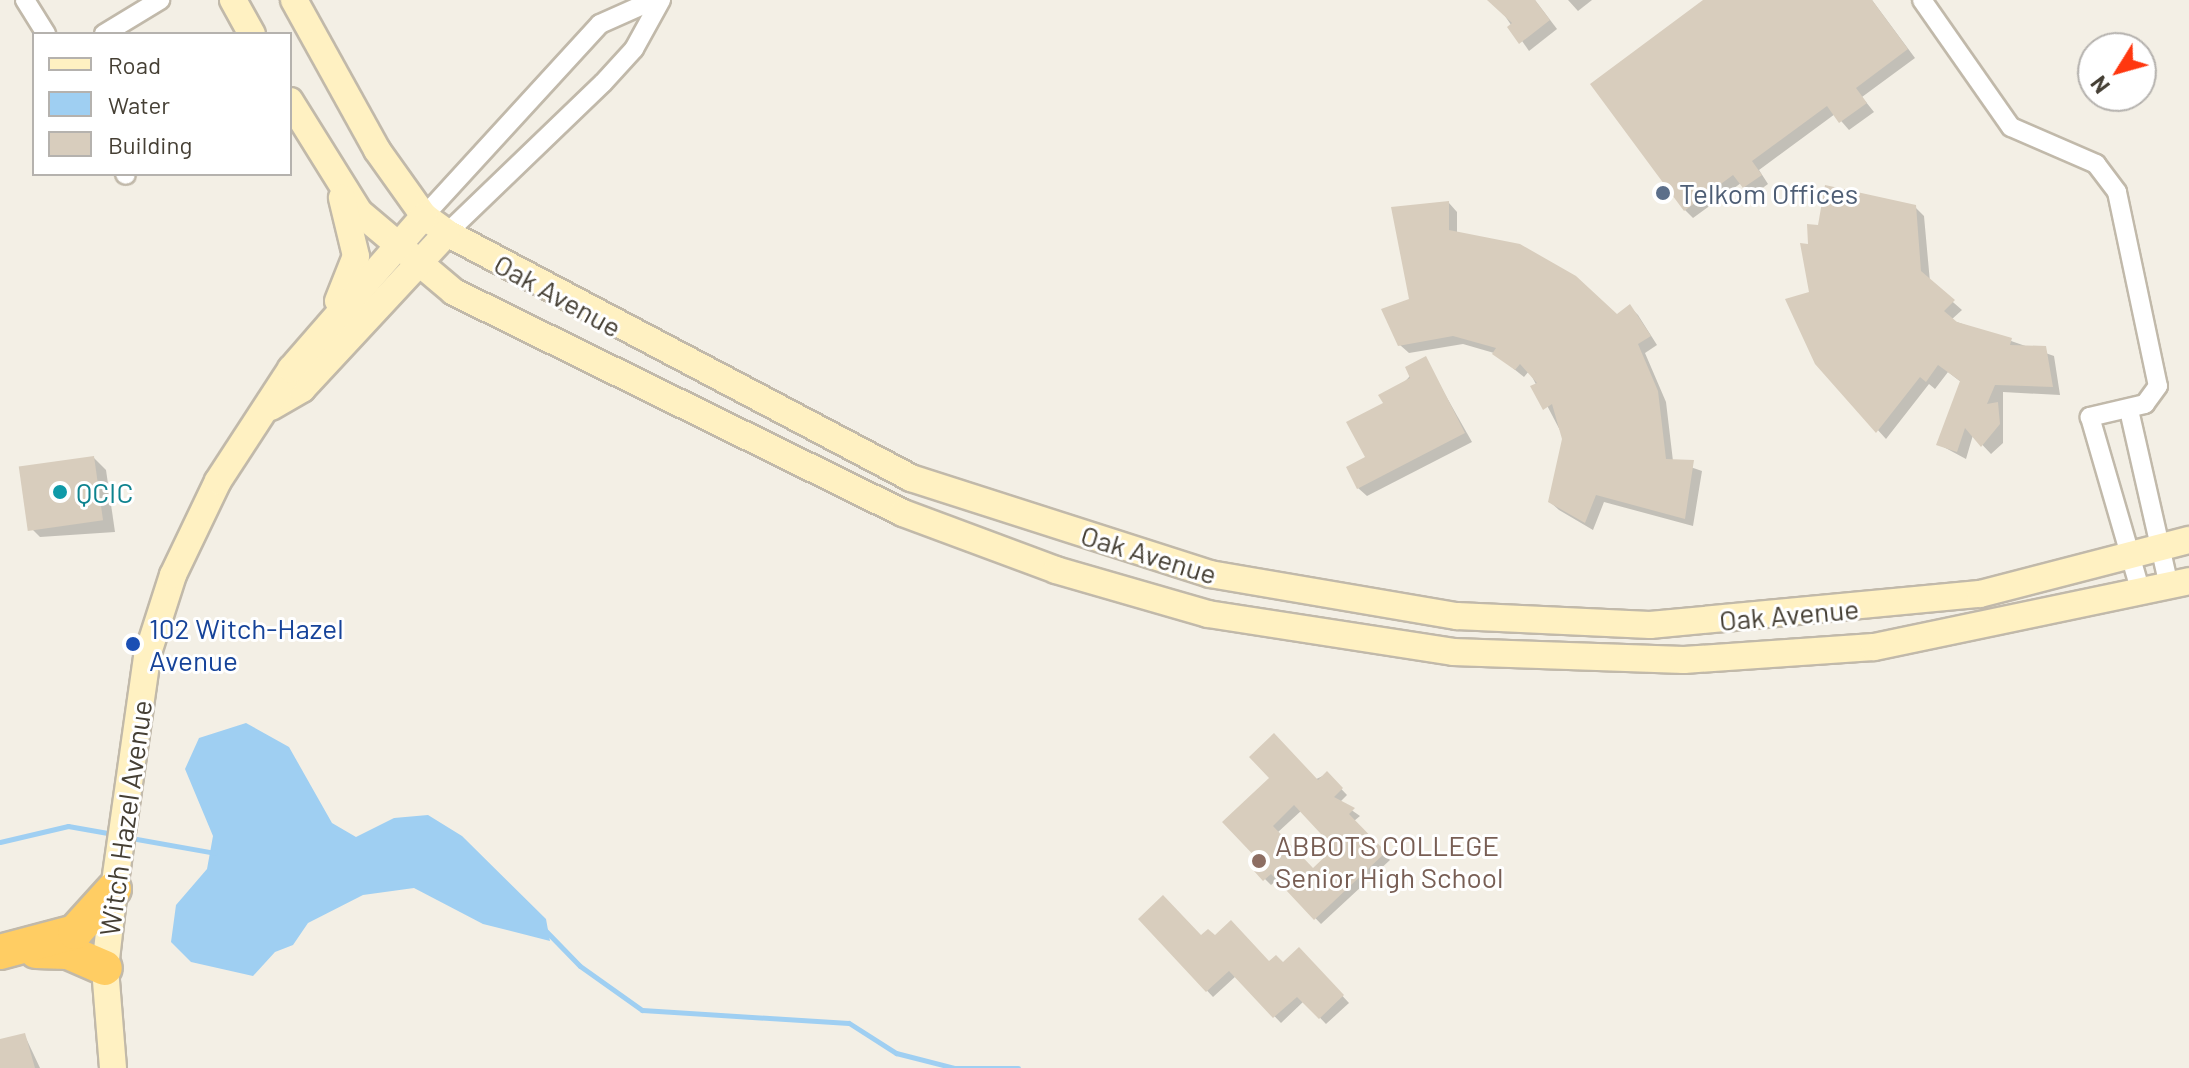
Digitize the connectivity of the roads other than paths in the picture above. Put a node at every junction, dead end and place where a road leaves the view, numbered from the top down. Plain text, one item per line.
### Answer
1 (25, 0) edge
2 (160, 0) edge
3 (233, 0) edge
4 (294, 0) edge
5 (654, 0) edge
6 (661, 0) edge
7 (1922, 0) edge
8 (45, 32) edge
9 (107, 32) edge
10 (251, 32) edge
11 (292, 105) edge
12 (336, 183) junction
13 (424, 216) junction
14 (447, 233) junction
15 (395, 248) junction
16 (420, 268) junction
17 (606, 322) junction
18 (322, 333) junction
19 (588, 359) junction
20 (271, 407) junction
21 (2129, 410) junction
22 (2189, 540) edge
23 (2162, 547) junction
24 (2127, 555) junction
25 (2179, 584) edge
26 (2141, 592) junction
27 (114, 887) junction
28 (0, 953) edge
29 (105, 968) junction
30 (113, 1068) edge

1 - 8 street
2 - 9 street
3 - 10 street
4 - 13 street, Oak Avenue
5 - 13 street
6 - 14 street
7 - 21 street
11 - 12 street, Oak Avenue
12 - 15 street, Oak Avenue
12 - 18 street
13 - 14 street, Oak Avenue
13 - 15 street, Witch Hazel Avenue
14 - 16 street, Witch Hazel Avenue
14 - 17 street, Oak Avenue
15 - 16 street, Oak Avenue
15 - 18 street, Witch Hazel Avenue
16 - 19 street, Oak Avenue
16 - 20 street, Witch Hazel Avenue
17 - 19 street
17 - 24 street, Oak Avenue
18 - 20 street, Witch Hazel Avenue
19 - 26 street, Oak Avenue
20 - 27 street, Witch Hazel Avenue
21 - 23 street
21 - 24 street
22 - 23 street, Oak Avenue
23 - 24 street, Oak Avenue
23 - 25 street
24 - 26 street
25 - 26 street, Oak Avenue
27 - 28 highway
27 - 29 street, Witch Hazel Avenue
28 - 29 highway
29 - 30 street, Witch Hazel Avenue

